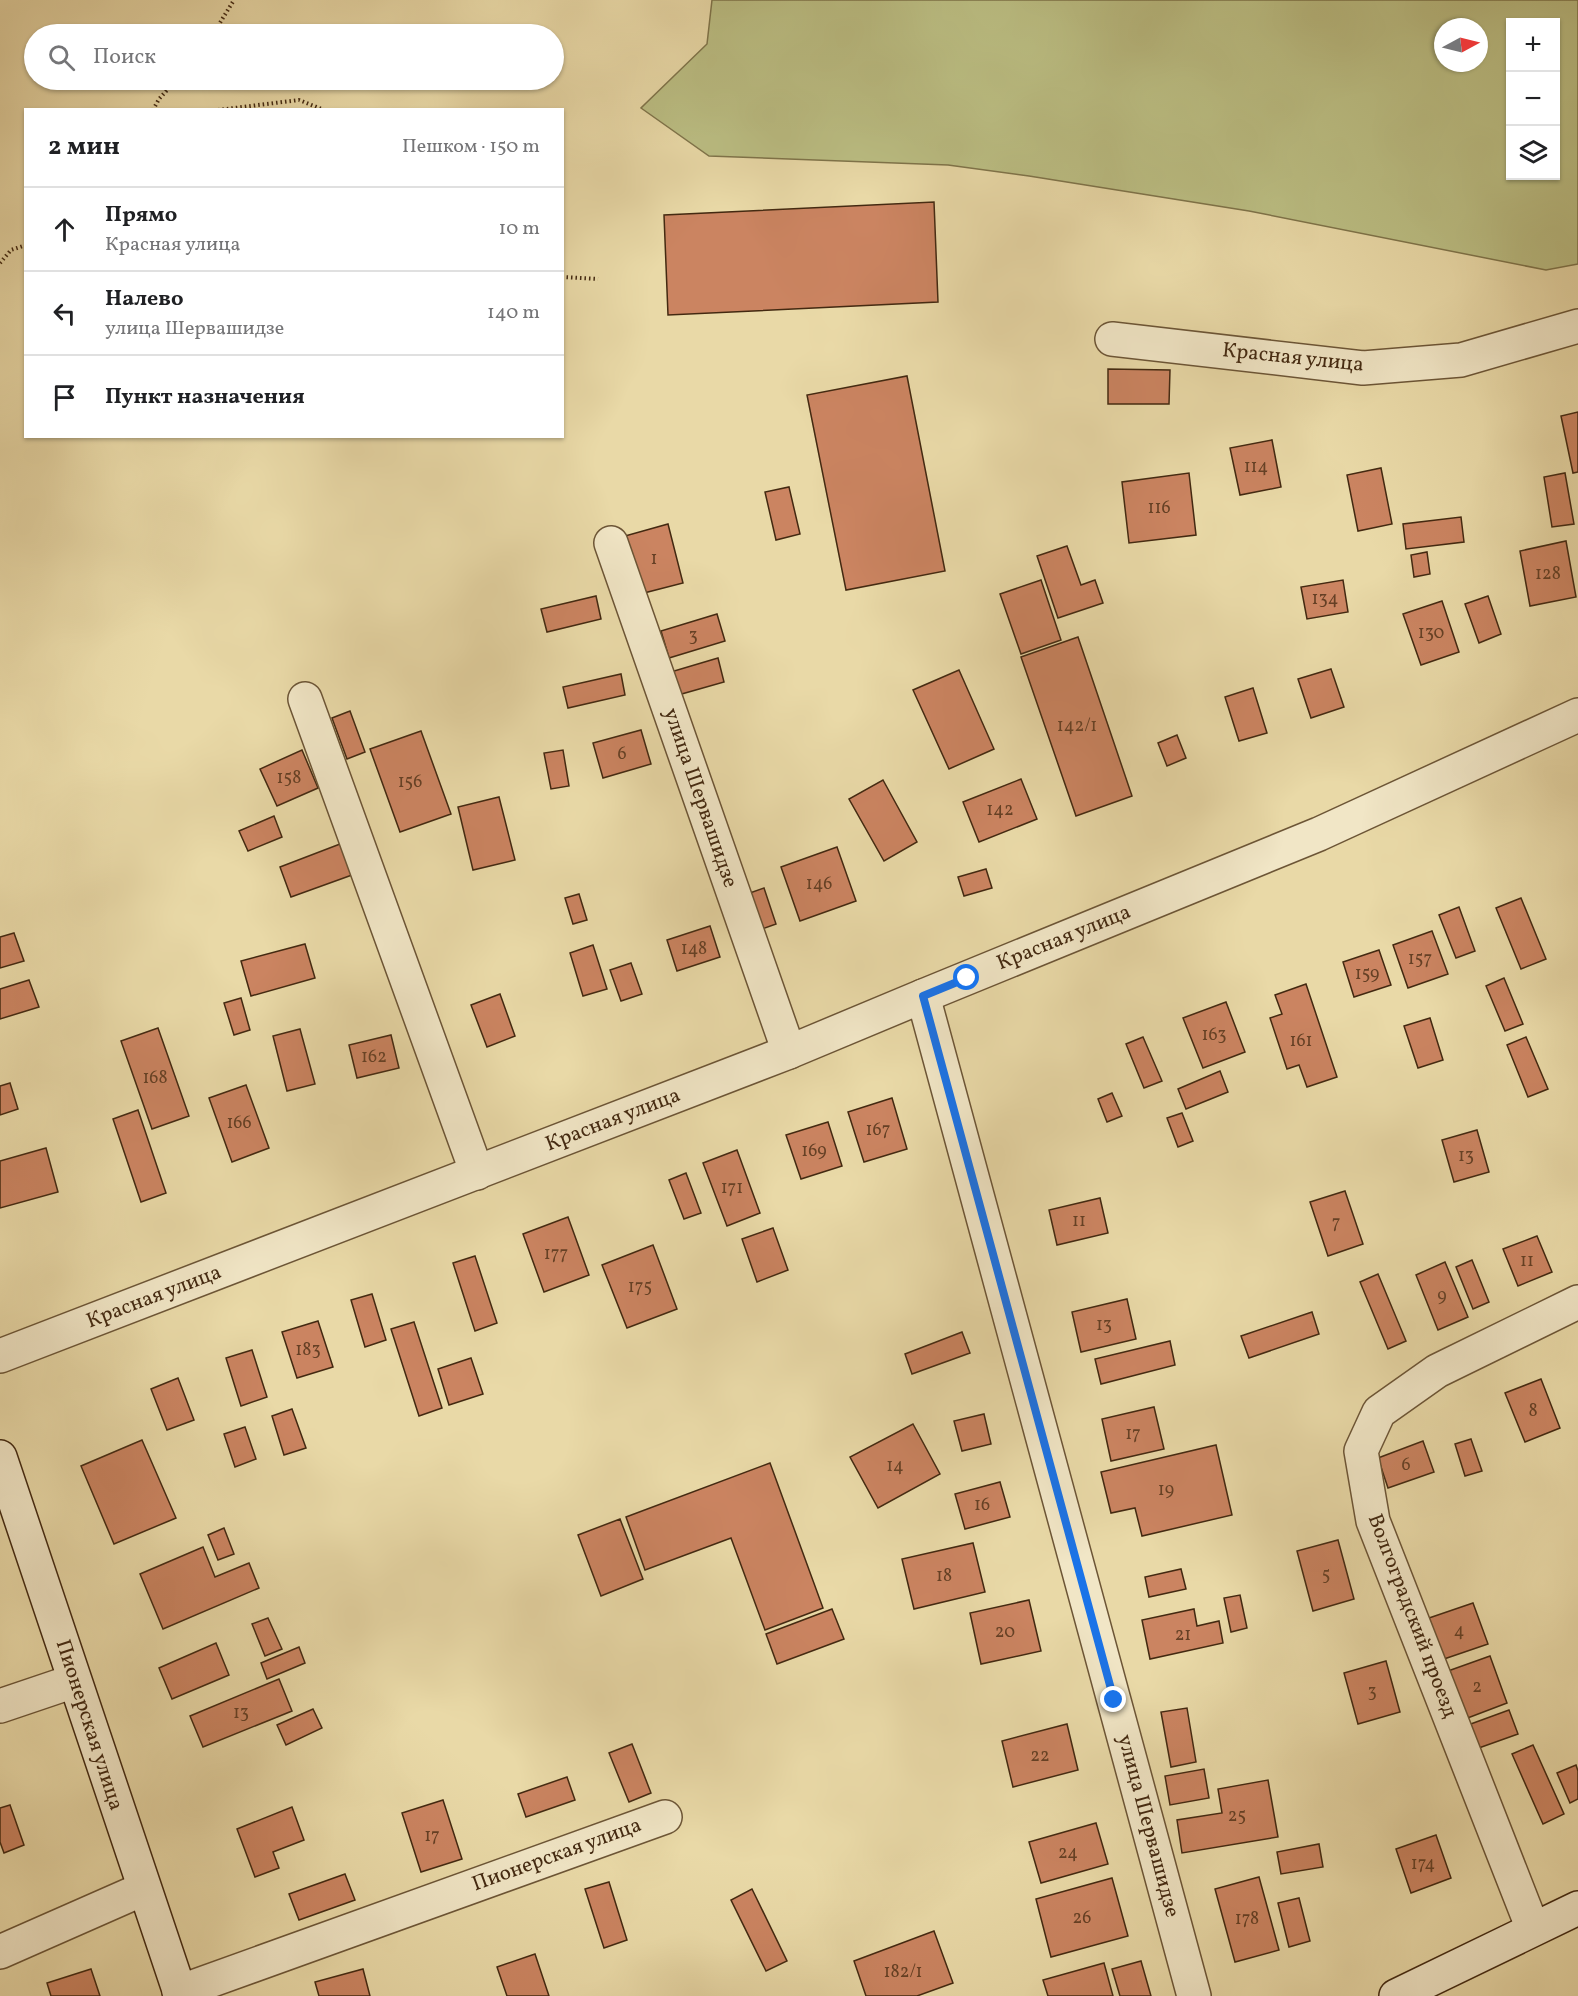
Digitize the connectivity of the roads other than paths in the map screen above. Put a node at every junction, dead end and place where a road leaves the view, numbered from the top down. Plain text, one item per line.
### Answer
1 (1578, 326) edge
2 (1112, 339) dead end
3 (611, 543) dead end
4 (305, 699) dead end
5 (1578, 715) edge
6 (923, 996) junction
7 (789, 1052) junction
8 (477, 1173) junction
9 (1578, 1302) edge
10 (0, 1356) edge
11 (0, 1457) edge
12 (74, 1681) junction
13 (0, 1706) edge
14 (665, 1817) dead end
15 (143, 1888) junction
16 (1578, 1908) edge
17 (1533, 1929) junction
18 (0, 1952) edge
19 (180, 1994) edge
20 (1194, 1996) edge
21 (1396, 1996) edge

1 - 2 street, Красная улица
3 - 7 street, улица Шервашидзе
4 - 8 street
5 - 6 street, Красная улица
6 - 7 street, Красная улица
6 - 20 street, улица Шервашидзе
7 - 8 street, Красная улица
8 - 10 street, Красная улица
9 - 17 street, Волгоградский проезд
11 - 12 street, Пионерская улица
12 - 13 street
12 - 15 street, Пионерская улица
14 - 19 street, Пионерская улица
15 - 18 street
15 - 19 street, Пионерская улица
16 - 17 street
17 - 21 street

